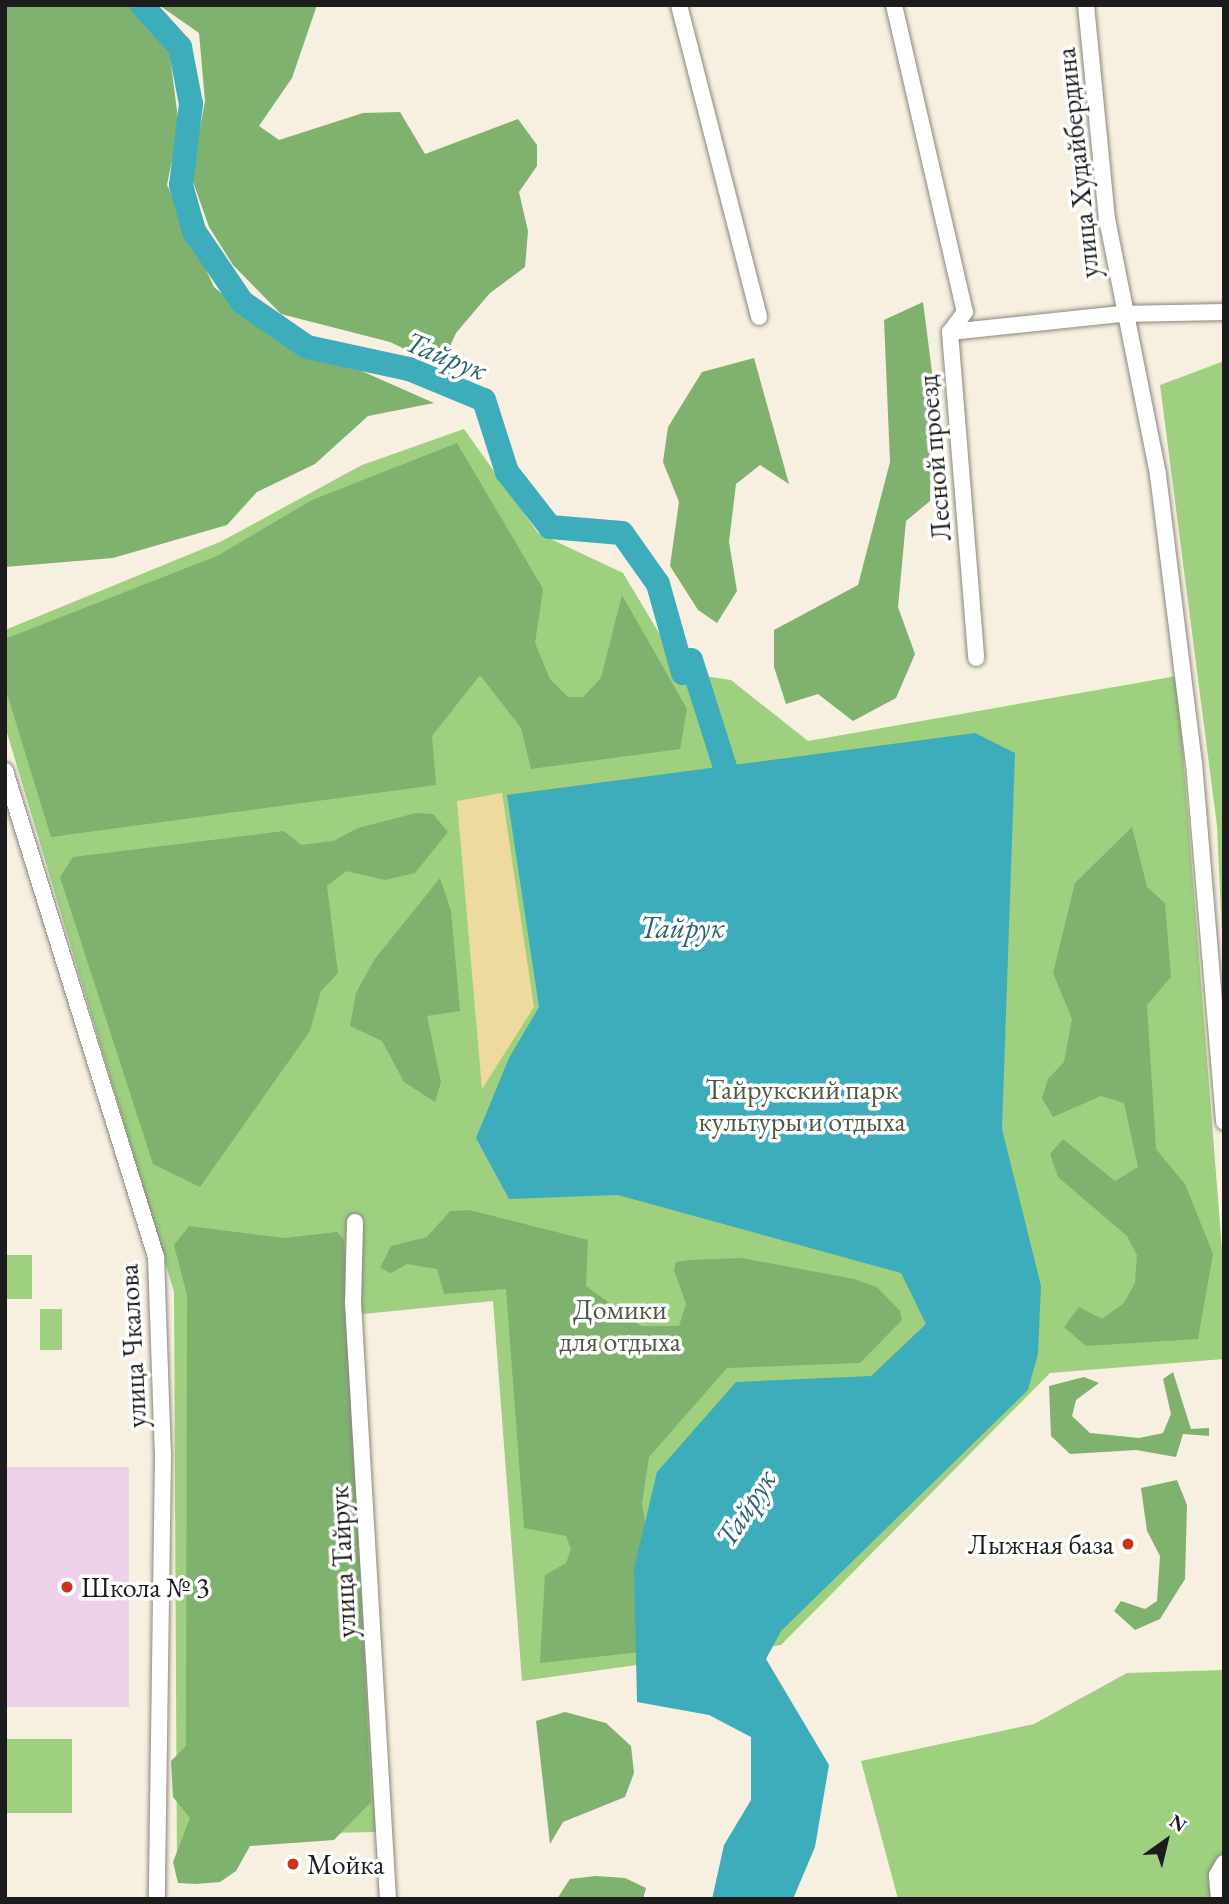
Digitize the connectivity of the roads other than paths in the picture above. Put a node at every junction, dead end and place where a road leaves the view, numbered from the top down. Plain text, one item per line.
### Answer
1 (679, 5) edge
2 (894, 5) edge
3 (1086, 5) edge
4 (1224, 312) edge
5 (1121, 314) junction
6 (759, 317) dead end
7 (950, 332) junction
8 (976, 658) dead end
9 (5, 771) edge
10 (1224, 1122) edge
11 (355, 1222) dead end
12 (1224, 1863) edge
13 (157, 1899) edge
14 (388, 1899) edge
15 (1219, 1899) edge

1 - 6 street
2 - 7 street, Лесной проезд
3 - 5 street, улица Худайбердина
4 - 5 street
5 - 7 street
5 - 10 street, улица Худайбердина
7 - 8 street, Лесной проезд
9 - 13 street, улица Чкалова
11 - 14 street, улица Тайрук
12 - 15 street

